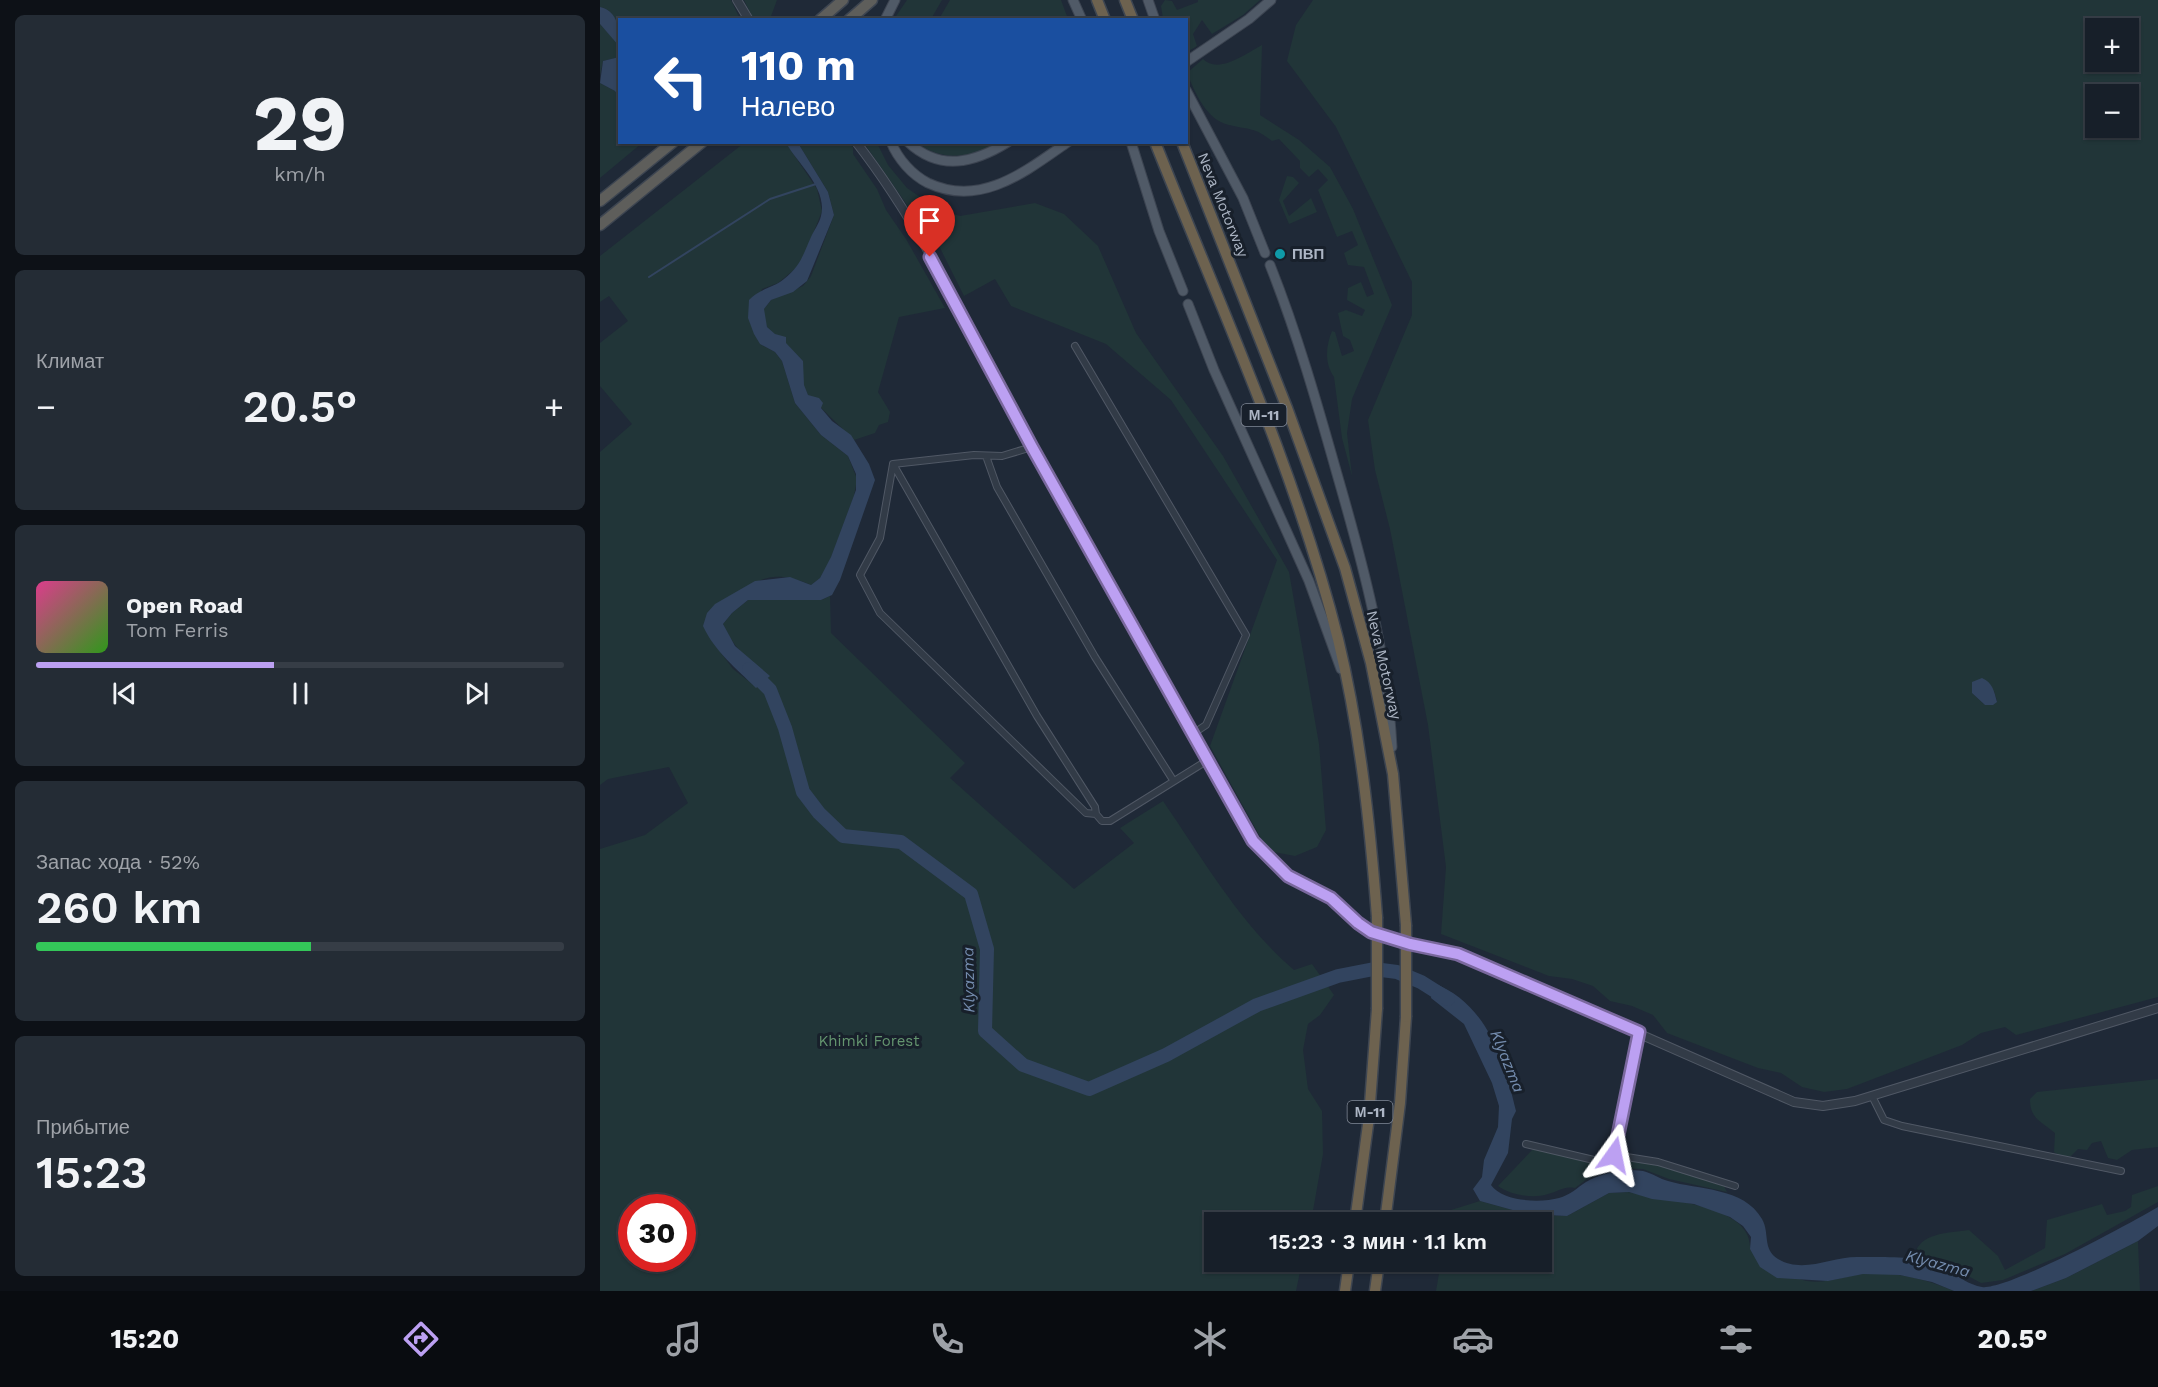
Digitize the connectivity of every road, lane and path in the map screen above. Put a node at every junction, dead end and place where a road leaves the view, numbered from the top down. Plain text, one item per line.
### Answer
1 (737, 0) edge
2 (843, 0) edge
3 (872, 0) edge
4 (894, 0) edge
5 (1073, 0) edge
6 (1097, 0) edge
7 (1125, 0) edge
8 (1148, 0) edge
9 (1271, 0) edge
10 (748, 18) edge
11 (822, 18) edge
12 (851, 18) edge
13 (886, 18) edge
14 (1079, 18) edge
15 (1104, 18) edge
16 (1131, 18) edge
17 (1154, 18) edge
18 (1188, 61) edge
19 (1188, 94) edge
20 (671, 144) edge
21 (700, 144) edge
22 (857, 144) edge
23 (892, 144) edge
24 (911, 144) edge
25 (1005, 144) edge
26 (1065, 144) edge
27 (1132, 144) edge
28 (1156, 144) edge
29 (1183, 144) edge
30 (600, 201) edge
31 (600, 225) edge
32 (1265, 253) dead end
33 (1270, 265) dead end
34 (1183, 291) dead end
35 (1188, 304) dead end
36 (1075, 346) dead end
37 (1032, 447) junction
38 (986, 456) junction
39 (893, 464) junction
40 (1350, 694) junction
41 (1194, 733) junction
42 (1208, 760) junction
43 (1393, 774) junction
44 (1173, 780) junction
45 (1096, 814) junction
46 (2158, 1008) edge
47 (1639, 1032) junction
48 (1872, 1096) junction
49 (1526, 1144) dead end
50 (1614, 1155) junction
51 (2121, 1171) dead end
52 (1735, 1186) dead end
53 (1356, 1212) edge
54 (1386, 1212) edge
55 (1348, 1272) edge
56 (1378, 1272) edge
57 (1345, 1289) edge
58 (1375, 1291) edge

1 - 10 street
2 - 11 highway
3 - 12 highway
4 - 13 main road
5 - 14 main road
6 - 15 highway
7 - 16 highway
8 - 17 main road
9 - 18 main road
19 - 32 main road
20 - 30 highway
21 - 31 highway
22 - 37 street
23 - 26 main road
24 - 25 main road
27 - 34 main road
28 - 40 highway, М-11
29 - 43 highway, Neva Motorway / М-11
33 - 43 main road, М-11
35 - 40 main road, М-11
36 - 41 street
37 - 38 street
37 - 41 street
38 - 39 street
38 - 44 street
39 - 45 street
39 - 45 street
40 - 53 highway, М-11, bridge
41 - 42 street
42 - 44 street
42 - 47 street
43 - 54 highway, Neva Motorway / М-11, bridge
44 - 45 street
46 - 48 street
47 - 48 street
47 - 50 street
48 - 51 street
49 - 50 street
50 - 52 street
55 - 57 highway
56 - 58 highway

